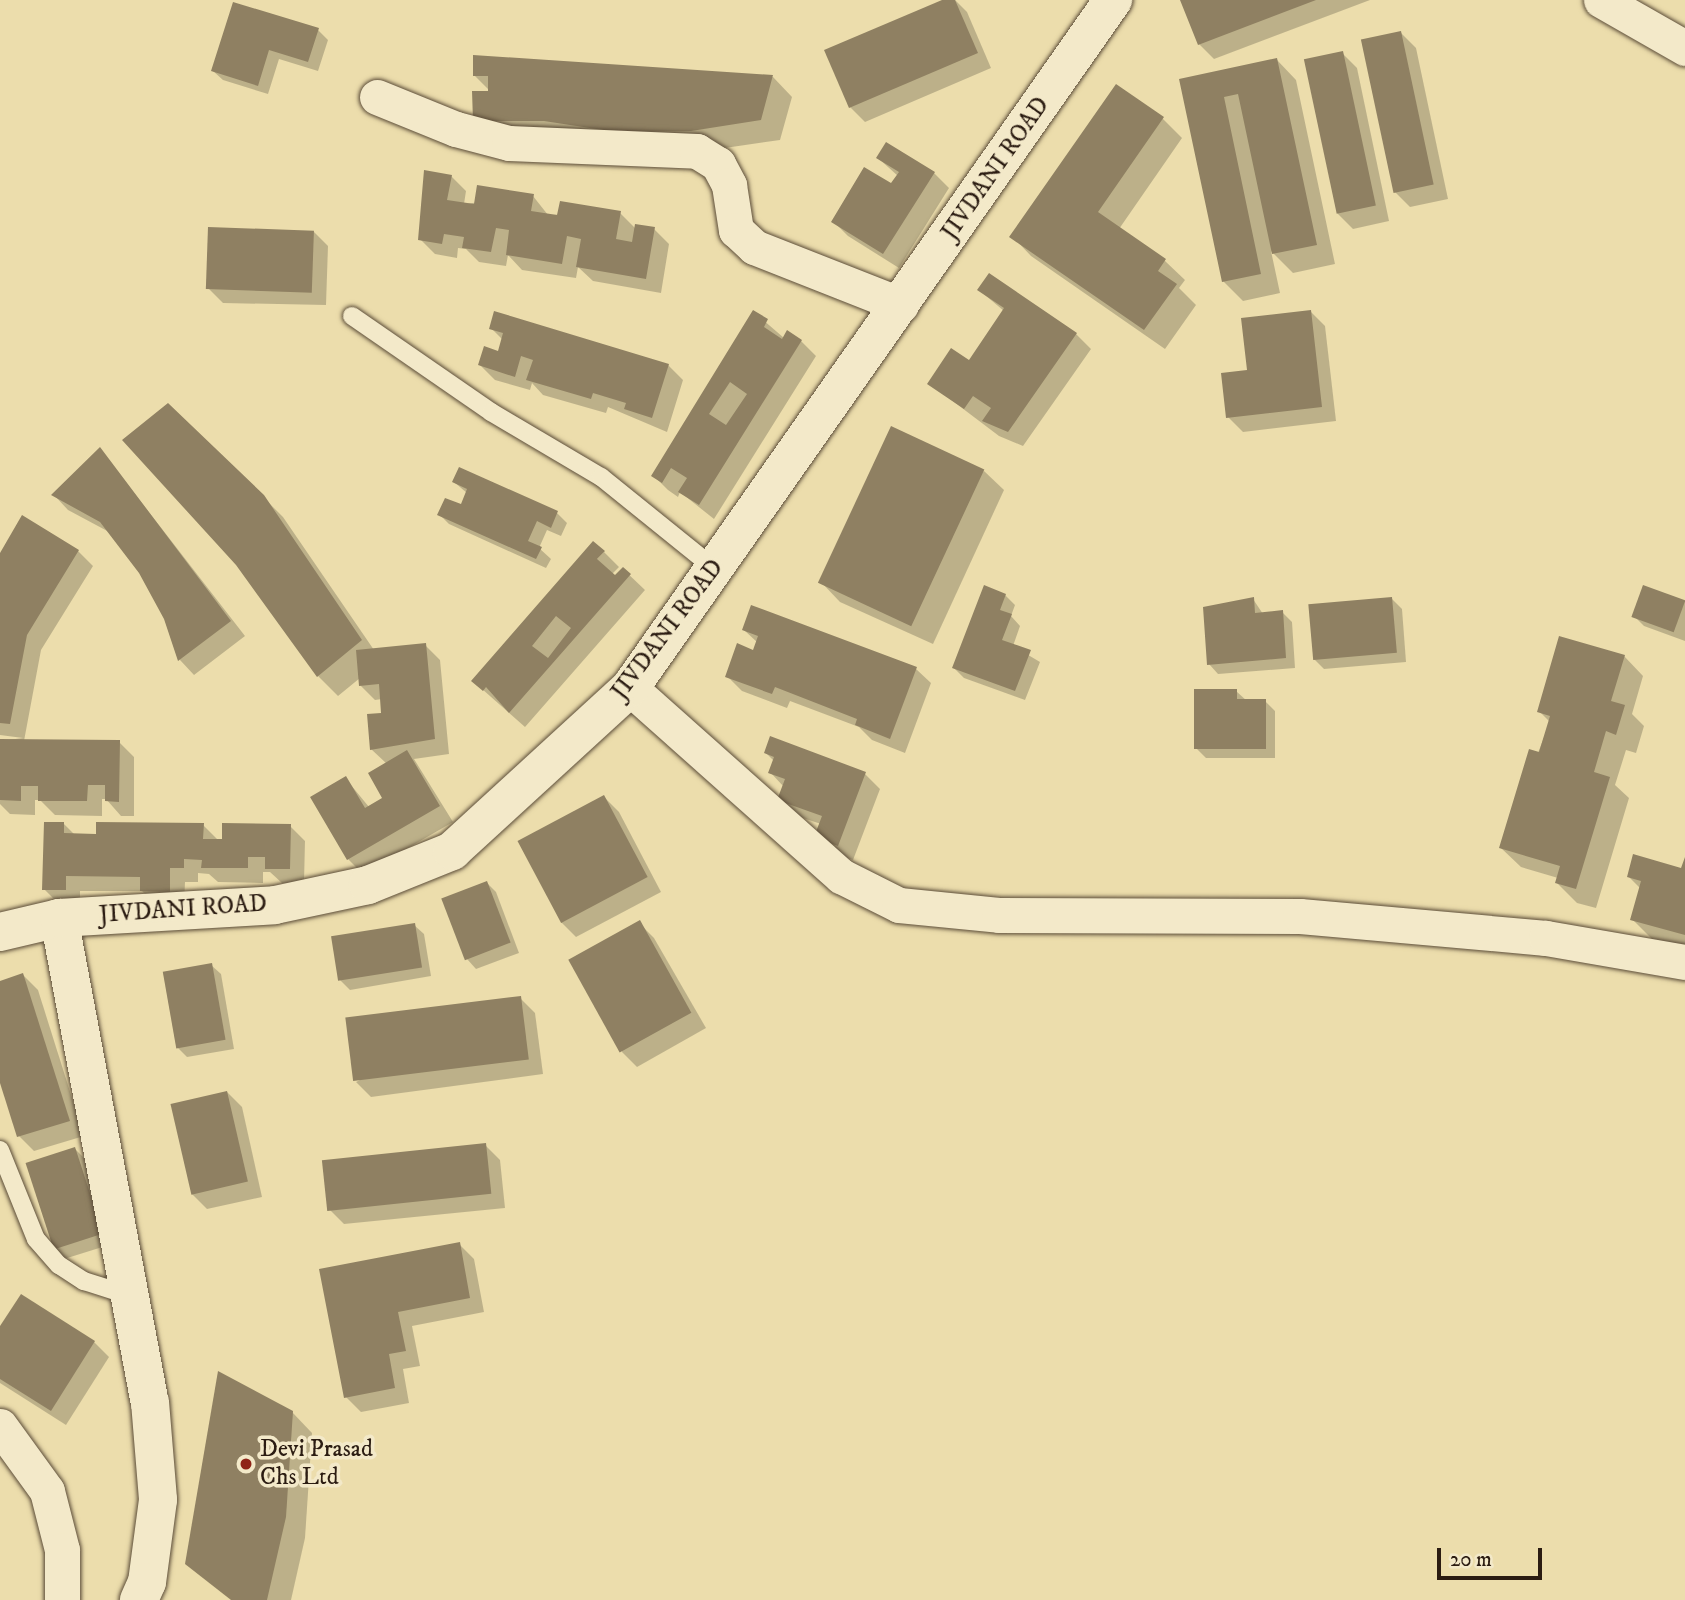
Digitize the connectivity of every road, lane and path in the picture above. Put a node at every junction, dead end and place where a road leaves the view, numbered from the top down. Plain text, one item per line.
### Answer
1 (1113, 0) edge
2 (1601, 0) edge
3 (1685, 48) edge
4 (377, 97) dead end
5 (901, 305) junction
6 (352, 316) dead end
7 (715, 569) junction
8 (630, 688) junction
9 (59, 918) junction
10 (0, 932) edge
11 (1685, 962) edge
12 (0, 1150) edge
13 (131, 1297) junction
14 (0, 1426) edge
15 (146, 1594) edge
16 (62, 1600) edge

1 - 5 street, JIVDANI ROAD
2 - 3 street
4 - 5 street
5 - 7 street, JIVDANI ROAD
6 - 7 lane
7 - 8 street, JIVDANI ROAD
8 - 9 street, JIVDANI ROAD
8 - 11 street
9 - 10 street, JIVDANI ROAD
9 - 13 street
12 - 13 lane
13 - 15 street
14 - 16 street

